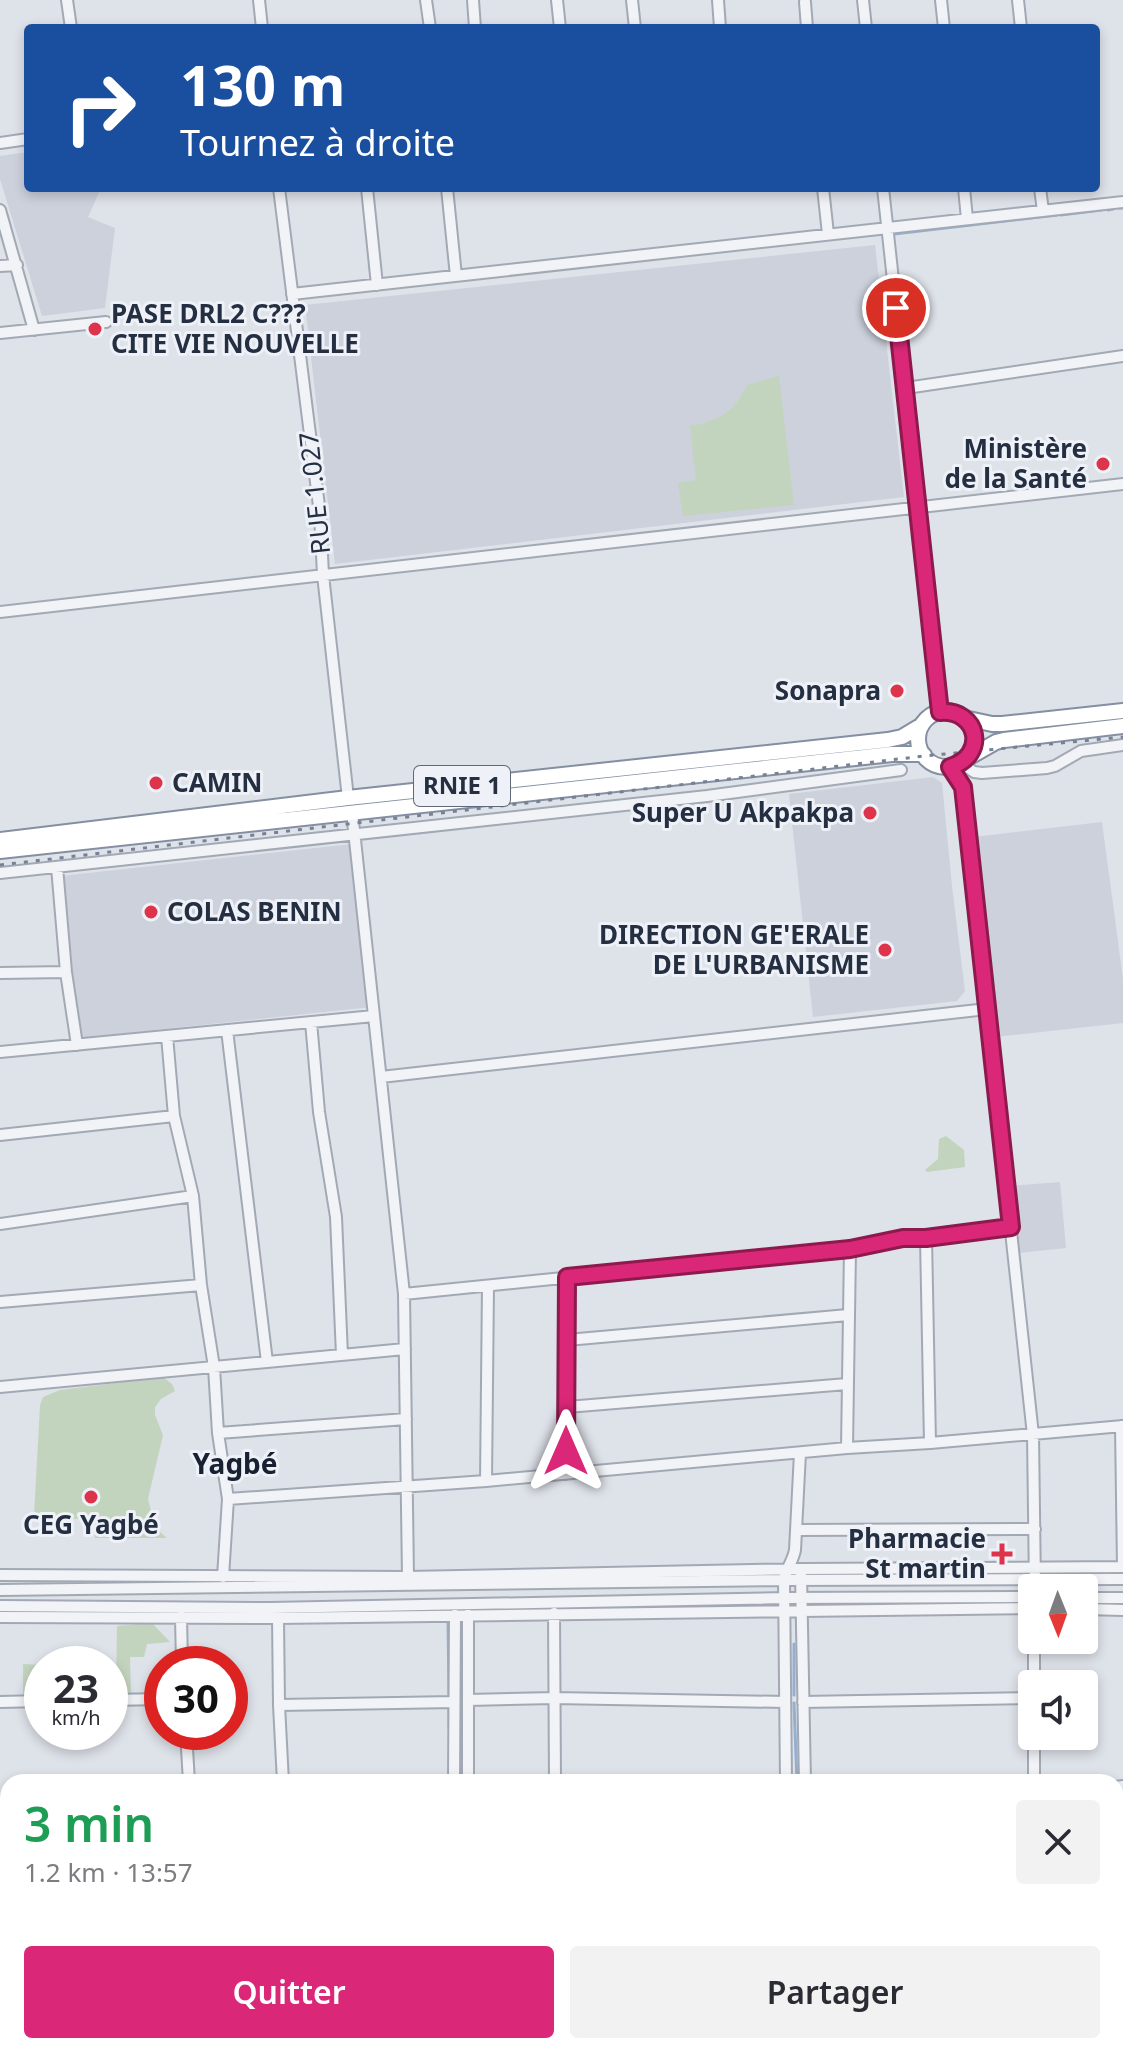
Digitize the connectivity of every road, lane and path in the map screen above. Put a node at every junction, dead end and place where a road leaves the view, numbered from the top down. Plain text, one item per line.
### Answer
1 (67, 0) edge
2 (259, 0) edge
3 (426, 0) edge
4 (473, 0) edge
5 (557, 0) edge
6 (632, 0) edge
7 (718, 0) edge
8 (863, 0) edge
9 (941, 0) edge
10 (1018, 0) edge
11 (805, 2) dead end
12 (70, 24) edge
13 (262, 24) edge
14 (429, 24) edge
15 (475, 24) edge
16 (560, 24) edge
17 (635, 24) edge
18 (720, 24) edge
19 (807, 24) edge
20 (866, 24) edge
21 (944, 24) edge
22 (1021, 24) edge
23 (24, 140) edge
24 (0, 143) edge
25 (280, 192) edge
26 (367, 192) edge
27 (447, 192) edge
28 (823, 192) edge
29 (883, 192) edge
30 (964, 192) edge
31 (1041, 192) edge
32 (1123, 202) edge
33 (0, 210) edge
34 (1043, 211) junction
35 (967, 219) junction
36 (887, 228) junction
37 (828, 234) junction
38 (17, 265) junction
39 (0, 266) edge
40 (456, 276) junction
41 (377, 285) junction
42 (292, 294) junction
43 (106, 322) dead end
44 (34, 330) junction
45 (0, 333) edge
46 (1123, 356) edge
47 (906, 388) junction
48 (1123, 484) edge
49 (918, 507) junction
50 (323, 575) junction
51 (0, 612) edge
52 (1123, 711) edge
53 (940, 712) junction
54 (964, 718) junction
55 (922, 725) junction
56 (1123, 726) edge
57 (1123, 745) edge
58 (924, 755) junction
59 (959, 763) junction
60 (901, 770) dead end
61 (350, 805) junction
62 (354, 834) junction
63 (0, 840) edge
64 (0, 851) edge
65 (57, 867) junction
66 (0, 873) edge
67 (66, 972) junction
68 (0, 973) edge
69 (987, 1009) junction
70 (374, 1016) junction
71 (311, 1022) junction
72 (227, 1030) junction
73 (167, 1036) junction
74 (77, 1045) junction
75 (0, 1052) edge
76 (381, 1077) junction
77 (174, 1116) junction
78 (0, 1135) edge
79 (193, 1196) junction
80 (0, 1224) edge
81 (1011, 1227) junction
82 (926, 1238) junction
83 (850, 1249) junction
84 (567, 1277) junction
85 (201, 1285) junction
86 (488, 1286) junction
87 (404, 1294) junction
88 (0, 1302) edge
89 (848, 1315) junction
90 (567, 1340) junction
91 (405, 1349) junction
92 (342, 1355) junction
93 (267, 1362) junction
94 (214, 1367) junction
95 (847, 1384) junction
96 (0, 1387) edge
97 (567, 1407) junction
98 (406, 1419) junction
99 (1122, 1426) edge
100 (218, 1433) junction
101 (1033, 1435) junction
102 (930, 1443) junction
103 (847, 1448) junction
104 (800, 1453) junction
105 (566, 1474) junction
106 (486, 1481) junction
107 (407, 1487) junction
108 (228, 1499) junction
109 (1035, 1529) junction
110 (798, 1530) junction
111 (794, 1558) junction
112 (1123, 1567) edge
113 (1035, 1574) edge
114 (1067, 1574) edge
115 (0, 1575) edge
116 (785, 1575) junction
117 (801, 1575) junction
118 (223, 1577) junction
119 (408, 1577) junction
120 (1018, 1578) edge
121 (1098, 1579) edge
122 (1123, 1579) edge
123 (0, 1590) edge
124 (1018, 1597) edge
125 (785, 1598) junction
126 (801, 1598) junction
127 (1098, 1598) edge
128 (1123, 1598) edge
129 (0, 1606) edge
130 (1018, 1608) edge
131 (1098, 1609) edge
132 (801, 1610) junction
133 (1123, 1610) edge
134 (784, 1611) junction
135 (554, 1613) junction
136 (455, 1615) junction
137 (468, 1615) junction
138 (0, 1617) edge
139 (181, 1617) junction
140 (278, 1618) junction
141 (182, 1646) edge
142 (554, 1698) junction
143 (1018, 1698) edge
144 (468, 1700) junction
145 (24, 1701) edge
146 (0, 1702) edge
147 (454, 1702) junction
148 (785, 1702) junction
149 (803, 1702) junction
150 (279, 1705) junction
151 (187, 1750) edge
152 (1034, 1750) edge
153 (189, 1774) edge
154 (283, 1774) edge
155 (454, 1774) edge
156 (468, 1774) edge
157 (555, 1774) edge
158 (786, 1774) edge
159 (805, 1774) edge
160 (1034, 1774) edge

1 - 12 street
2 - 13 street
3 - 14 street
4 - 15 street
5 - 16 street
6 - 17 street
7 - 18 street
8 - 20 street
9 - 21 street
10 - 22 street
11 - 19 street
23 - 24 street
25 - 42 street, RUE 1.027
26 - 41 street
27 - 40 street
28 - 37 street
29 - 36 street
30 - 35 street
31 - 34 street
32 - 34 street
33 - 38 street
34 - 35 street
35 - 36 street
36 - 37 street
36 - 47 street
37 - 40 street
38 - 39 street
38 - 44 street
40 - 41 street
41 - 42 street
42 - 50 street, RUE 1.027
43 - 44 street
44 - 45 street
46 - 47 street
47 - 49 street
48 - 49 street
49 - 50 street
49 - 53 street
50 - 51 street
50 - 61 street, RUE 1.027
52 - 54 highway
53 - 54 highway
53 - 55 highway, RNIE 1
54 - 59 highway
55 - 58 highway
55 - 61 highway, RNIE 1
56 - 59 highway
57 - 59 street
58 - 59 highway, RNIE 1
58 - 61 highway, RNIE 1
59 - 69 street
60 - 62 street
61 - 62 street, RUE 1.027
61 - 63 highway, RNIE 1
61 - 64 highway, RNIE 1
62 - 65 street
62 - 70 street, RUE 1.027
65 - 66 street
65 - 67 street
67 - 68 street
67 - 74 street
69 - 76 street
69 - 81 street
70 - 71 street
70 - 76 street, RUE 1.027
71 - 72 street
71 - 92 street
72 - 73 street
72 - 93 street
73 - 74 street
73 - 77 street
74 - 75 street
76 - 87 street, RUE 1.027
77 - 78 street
77 - 79 street
79 - 80 street
79 - 85 street
81 - 82 street
81 - 101 street
82 - 83 street
82 - 102 street
83 - 84 street
83 - 89 street
84 - 86 street
84 - 90 street
85 - 88 street
85 - 94 street
86 - 87 street
86 - 106 street
87 - 91 street, RUE 1.027
89 - 90 street
89 - 95 street
90 - 97 street
91 - 92 street
91 - 98 street, RUE 1.027
92 - 93 street
93 - 94 street
94 - 96 street
94 - 100 street
95 - 97 street
95 - 103 street
97 - 105 street
98 - 100 street
98 - 107 street, RUE 1.027
99 - 101 street
99 - 112 street
100 - 108 street
101 - 102 street
101 - 109 street
102 - 103 street
103 - 104 street
104 - 105 street
104 - 110 street
105 - 106 street
106 - 107 street
107 - 108 street
107 - 119 street, RUE 1.027
108 - 118 street
109 - 110 street
109 - 113 street
110 - 111 street
111 - 116 street
111 - 117 street
112 - 114 street
115 - 118 street
116 - 117 street
116 - 119 street
116 - 123 street
116 - 125 street
117 - 120 street
117 - 126 street
118 - 119 street
121 - 122 street
124 - 126 street
125 - 126 street
125 - 129 street
125 - 134 street
126 - 132 street
127 - 128 street
130 - 132 street
131 - 133 street
132 - 134 street
132 - 149 street
134 - 135 street
134 - 148 street
135 - 137 street
135 - 142 street
136 - 137 street
136 - 140 street
136 - 147 street
137 - 144 street
138 - 139 street
139 - 140 street
139 - 141 street
140 - 150 street
142 - 144 street
142 - 148 street
142 - 157 street
143 - 149 street
144 - 156 street
145 - 146 street
147 - 150 street
147 - 155 street
148 - 158 street
149 - 159 street
150 - 154 street
151 - 153 street
152 - 160 street

